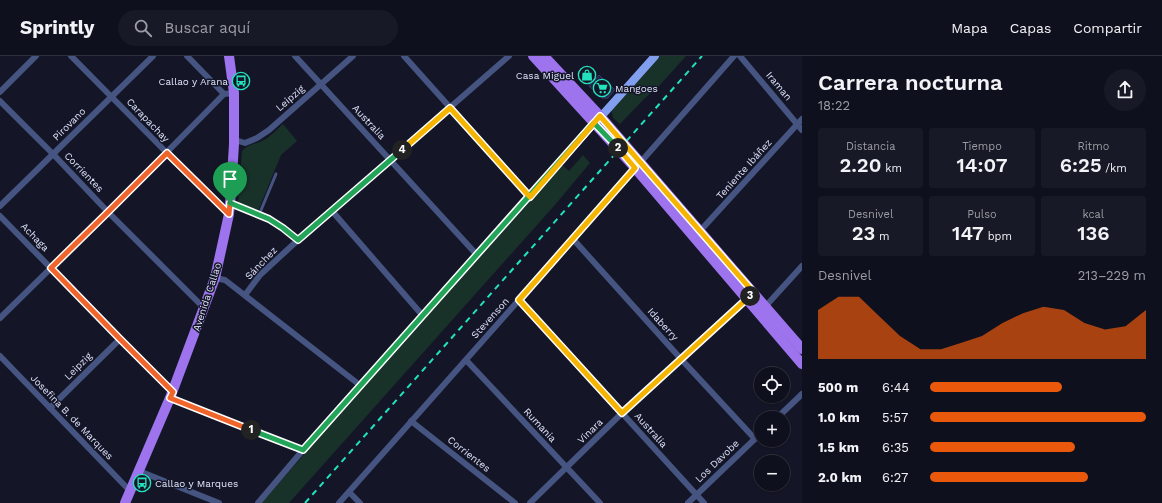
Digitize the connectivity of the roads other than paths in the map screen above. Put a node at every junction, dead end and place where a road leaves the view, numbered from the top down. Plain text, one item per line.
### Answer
1 (36, 56) edge
2 (71, 56) edge
3 (153, 56) edge
4 (187, 56) edge
5 (229, 56) edge
6 (296, 56) edge
7 (353, 56) edge
8 (404, 56) edge
9 (509, 56) edge
10 (533, 56) edge
11 (544, 56) edge
12 (655, 56) edge
13 (734, 56) edge
14 (740, 56) edge
15 (321, 84) junction
16 (0, 92) edge
17 (229, 94) junction
18 (111, 96) junction
19 (0, 101) edge
20 (450, 108) junction
21 (597, 120) junction
22 (800, 122) edge
23 (802, 130) edge
24 (234, 140) junction
25 (167, 153) junction
26 (53, 154) junction
27 (391, 160) junction
28 (638, 165) junction
29 (276, 174) dead end
30 (530, 197) junction
31 (230, 203) junction
32 (0, 206) edge
33 (332, 211) junction
34 (108, 212) junction
35 (229, 214) junction
36 (259, 215) junction
37 (0, 216) edge
38 (700, 231) junction
39 (573, 239) junction
40 (298, 240) junction
41 (477, 255) junction
42 (802, 266) edge
43 (51, 268) junction
44 (215, 278) junction
45 (245, 295) junction
46 (750, 296) junction
47 (519, 300) junction
48 (204, 308) junction
49 (762, 310) junction
50 (423, 316) junction
51 (0, 318) edge
52 (120, 339) junction
53 (802, 349) edge
54 (0, 356) edge
55 (681, 359) junction
56 (466, 360) junction
57 (802, 364) edge
58 (361, 386) junction
59 (802, 394) edge
60 (172, 395) junction
61 (50, 408) junction
62 (784, 411) edge
63 (622, 413) junction
64 (411, 421) junction
65 (754, 438) edge
66 (754, 440) edge
67 (303, 450) junction
68 (566, 468) junction
69 (139, 471) junction
70 (130, 491) junction
71 (349, 492) junction
72 (696, 495) junction
73 (125, 503) edge
74 (219, 503) edge
75 (258, 503) edge
76 (339, 503) edge
77 (360, 503) edge
78 (515, 503) edge
79 (530, 503) edge
80 (600, 503) edge
81 (688, 503) edge
82 (704, 503) edge

1 - 16 street
2 - 18 street, Carapachay
3 - 18 street, Pirovano
4 - 17 street
5 - 17 main road, Avenida Callao
6 - 15 street, Australia
7 - 15 street, Leipzig
8 - 20 street
9 - 20 street, Sánchez
10 - 21 main road
11 - 21 main road
12 - 21 street
13 - 28 street, Stevenson
14 - 22 street, Iraman
15 - 24 street, Leipzig
15 - 27 street, Australia
17 - 24 main road, Avenida Callao
17 - 25 street
18 - 25 street, Carapachay
18 - 26 street, Pirovano
19 - 26 street, Corrientes
20 - 27 street, Sánchez
20 - 30 street
21 - 28 main road
21 - 30 street
22 - 23 street, Iraman
22 - 38 street, Teniente Ibáñez
24 - 31 main road, Avenida Callao
25 - 34 street
25 - 35 street, Carapachay
26 - 32 street, Pirovano
26 - 34 street, Corrientes
27 - 33 street, Sánchez
27 - 41 street, Australia
28 - 38 main road
28 - 39 street, Stevenson
28 - 46 main road
29 - 36 lane
30 - 41 street
31 - 35 main road, Avenida Callao
31 - 36 street
33 - 40 street, Sánchez
33 - 50 street
34 - 43 street
34 - 48 street, Corrientes
35 - 44 main road, Avenida Callao
36 - 40 street
37 - 43 street, Achaga
38 - 46 main road
39 - 47 street, Stevenson
39 - 55 street, Idaberry
40 - 45 street, Sánchez
41 - 50 street
42 - 49 street
43 - 51 street
43 - 52 street, Achaga
44 - 45 street
44 - 48 main road, Avenida Callao
45 - 58 street
46 - 49 main road
46 - 55 street, Vinara
47 - 56 street, Stevenson
47 - 63 street, Australia
48 - 60 main road, Avenida Callao
49 - 53 main road
49 - 57 main road
50 - 58 street
52 - 60 street, Achaga
52 - 61 street, Leipzig
54 - 61 street, Josefina B. de Marques
55 - 63 street, Vinara
55 - 65 street, Idaberry
56 - 64 street, Stevenson
56 - 68 street, Rumania
58 - 67 street
59 - 62 street
60 - 67 street, Achaga
60 - 69 main road, Avenida Callao
61 - 70 street, Josefina B. de Marques
63 - 68 street, Vinara
63 - 72 street, Australia
64 - 71 street, Stevenson
64 - 78 street, Corrientes
66 - 72 street, Los Davobe
67 - 75 street
68 - 79 street, Vinara
68 - 80 street, Rumania
69 - 70 main road, Avenida Callao
69 - 74 street
70 - 73 main road, Avenida Callao
71 - 76 street, Stevenson
71 - 77 street
72 - 81 street, Los Davobe
72 - 82 street, Australia

